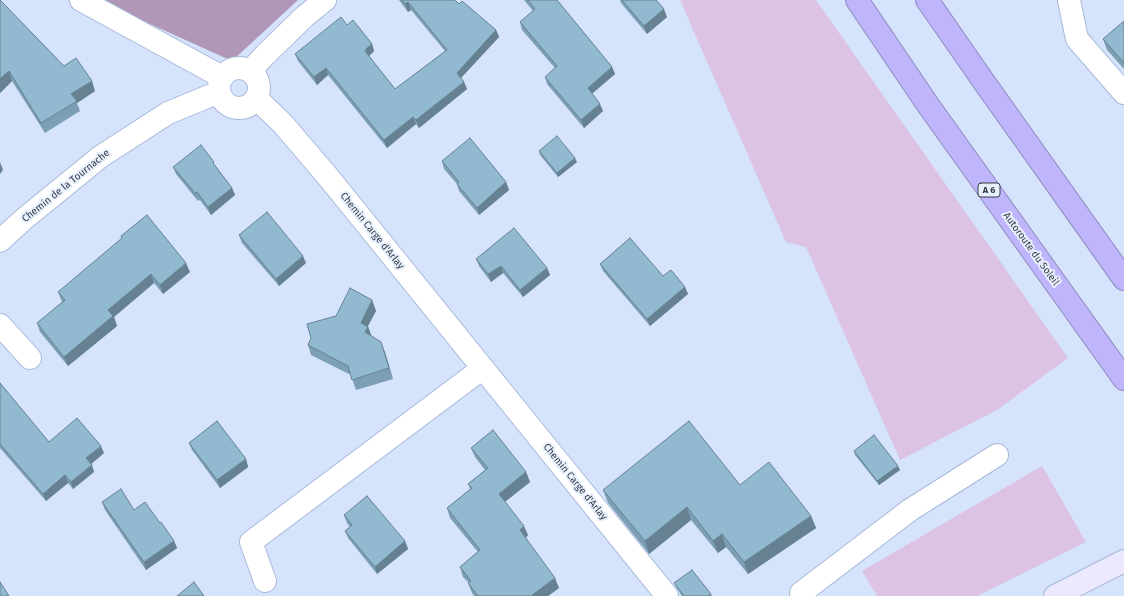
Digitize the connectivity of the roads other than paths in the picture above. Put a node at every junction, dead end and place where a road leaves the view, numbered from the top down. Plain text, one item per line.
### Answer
1 (81, 0) edge
2 (325, 0) edge
3 (857, 0) edge
4 (927, 0) edge
5 (1069, 0) edge
6 (250, 71) junction
7 (221, 84) junction
8 (1124, 93) edge
9 (256, 98) junction
10 (0, 241) edge
11 (1124, 279) edge
12 (0, 325) edge
13 (30, 358) dead end
14 (483, 368) junction
15 (1124, 379) edge
16 (997, 455) dead end
17 (1120, 564) edge
18 (265, 581) dead end
19 (800, 595) edge
20 (667, 596) edge
21 (1055, 596) edge

1 - 7 street
2 - 6 street
3 - 15 highway, Autoroute du Soleil / A 6
4 - 11 highway
5 - 8 street
6 - 7 street
6 - 9 street
7 - 9 street
7 - 10 street, Chemin de la Tournache
9 - 14 street, Chemin Carge d'Arlay
12 - 13 street
14 - 18 street
14 - 20 street, Chemin Carge d'Arlay
16 - 19 street
17 - 21 main road

